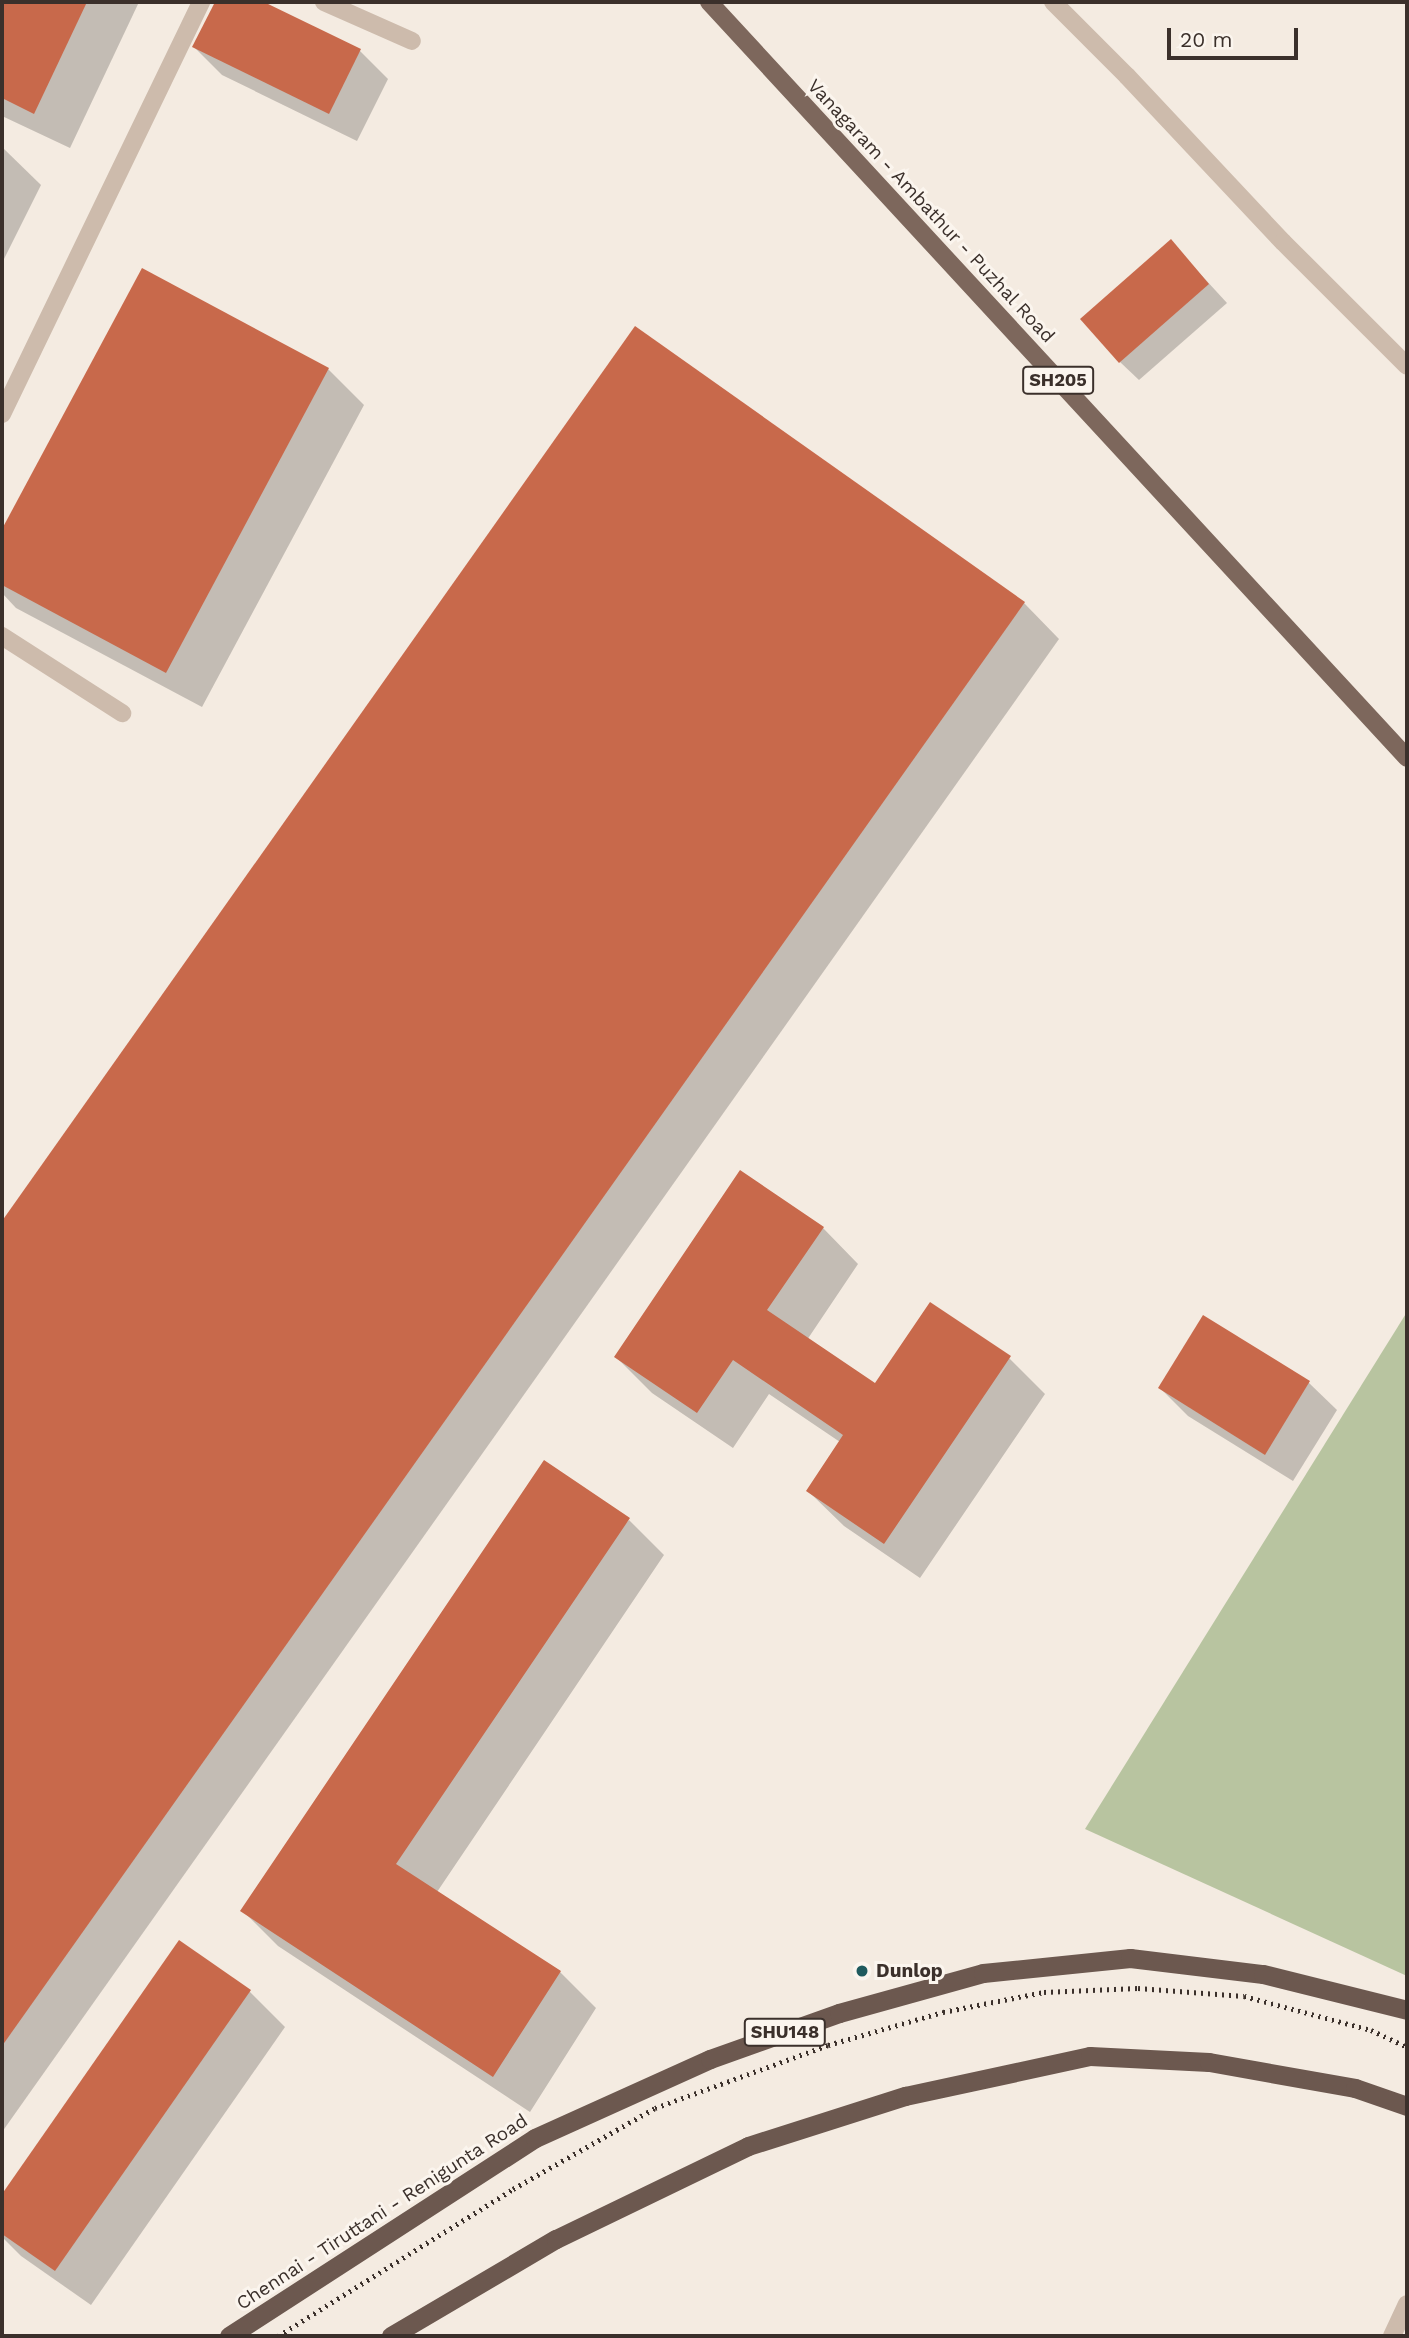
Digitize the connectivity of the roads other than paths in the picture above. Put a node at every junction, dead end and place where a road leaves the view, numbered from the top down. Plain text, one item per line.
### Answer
1 (201, 2) edge
2 (324, 2) edge
3 (709, 2) edge
4 (1053, 2) edge
5 (412, 41) dead end
6 (1407, 366) edge
7 (2, 414) edge
8 (2, 636) edge
9 (122, 713) dead end
10 (1407, 758) edge
11 (1407, 2010) edge
12 (1407, 2106) edge
13 (1407, 2304) edge
14 (229, 2336) edge
15 (391, 2336) edge
16 (1392, 2336) edge

1 - 7 street
2 - 5 street
3 - 10 main road, Vanagaram - Ambathur - Puzhal Road / SH205
4 - 6 street
8 - 9 street
11 - 14 highway, Chennai - Tiruttani - Renigunta Road / SHU148
12 - 15 highway
13 - 16 street

